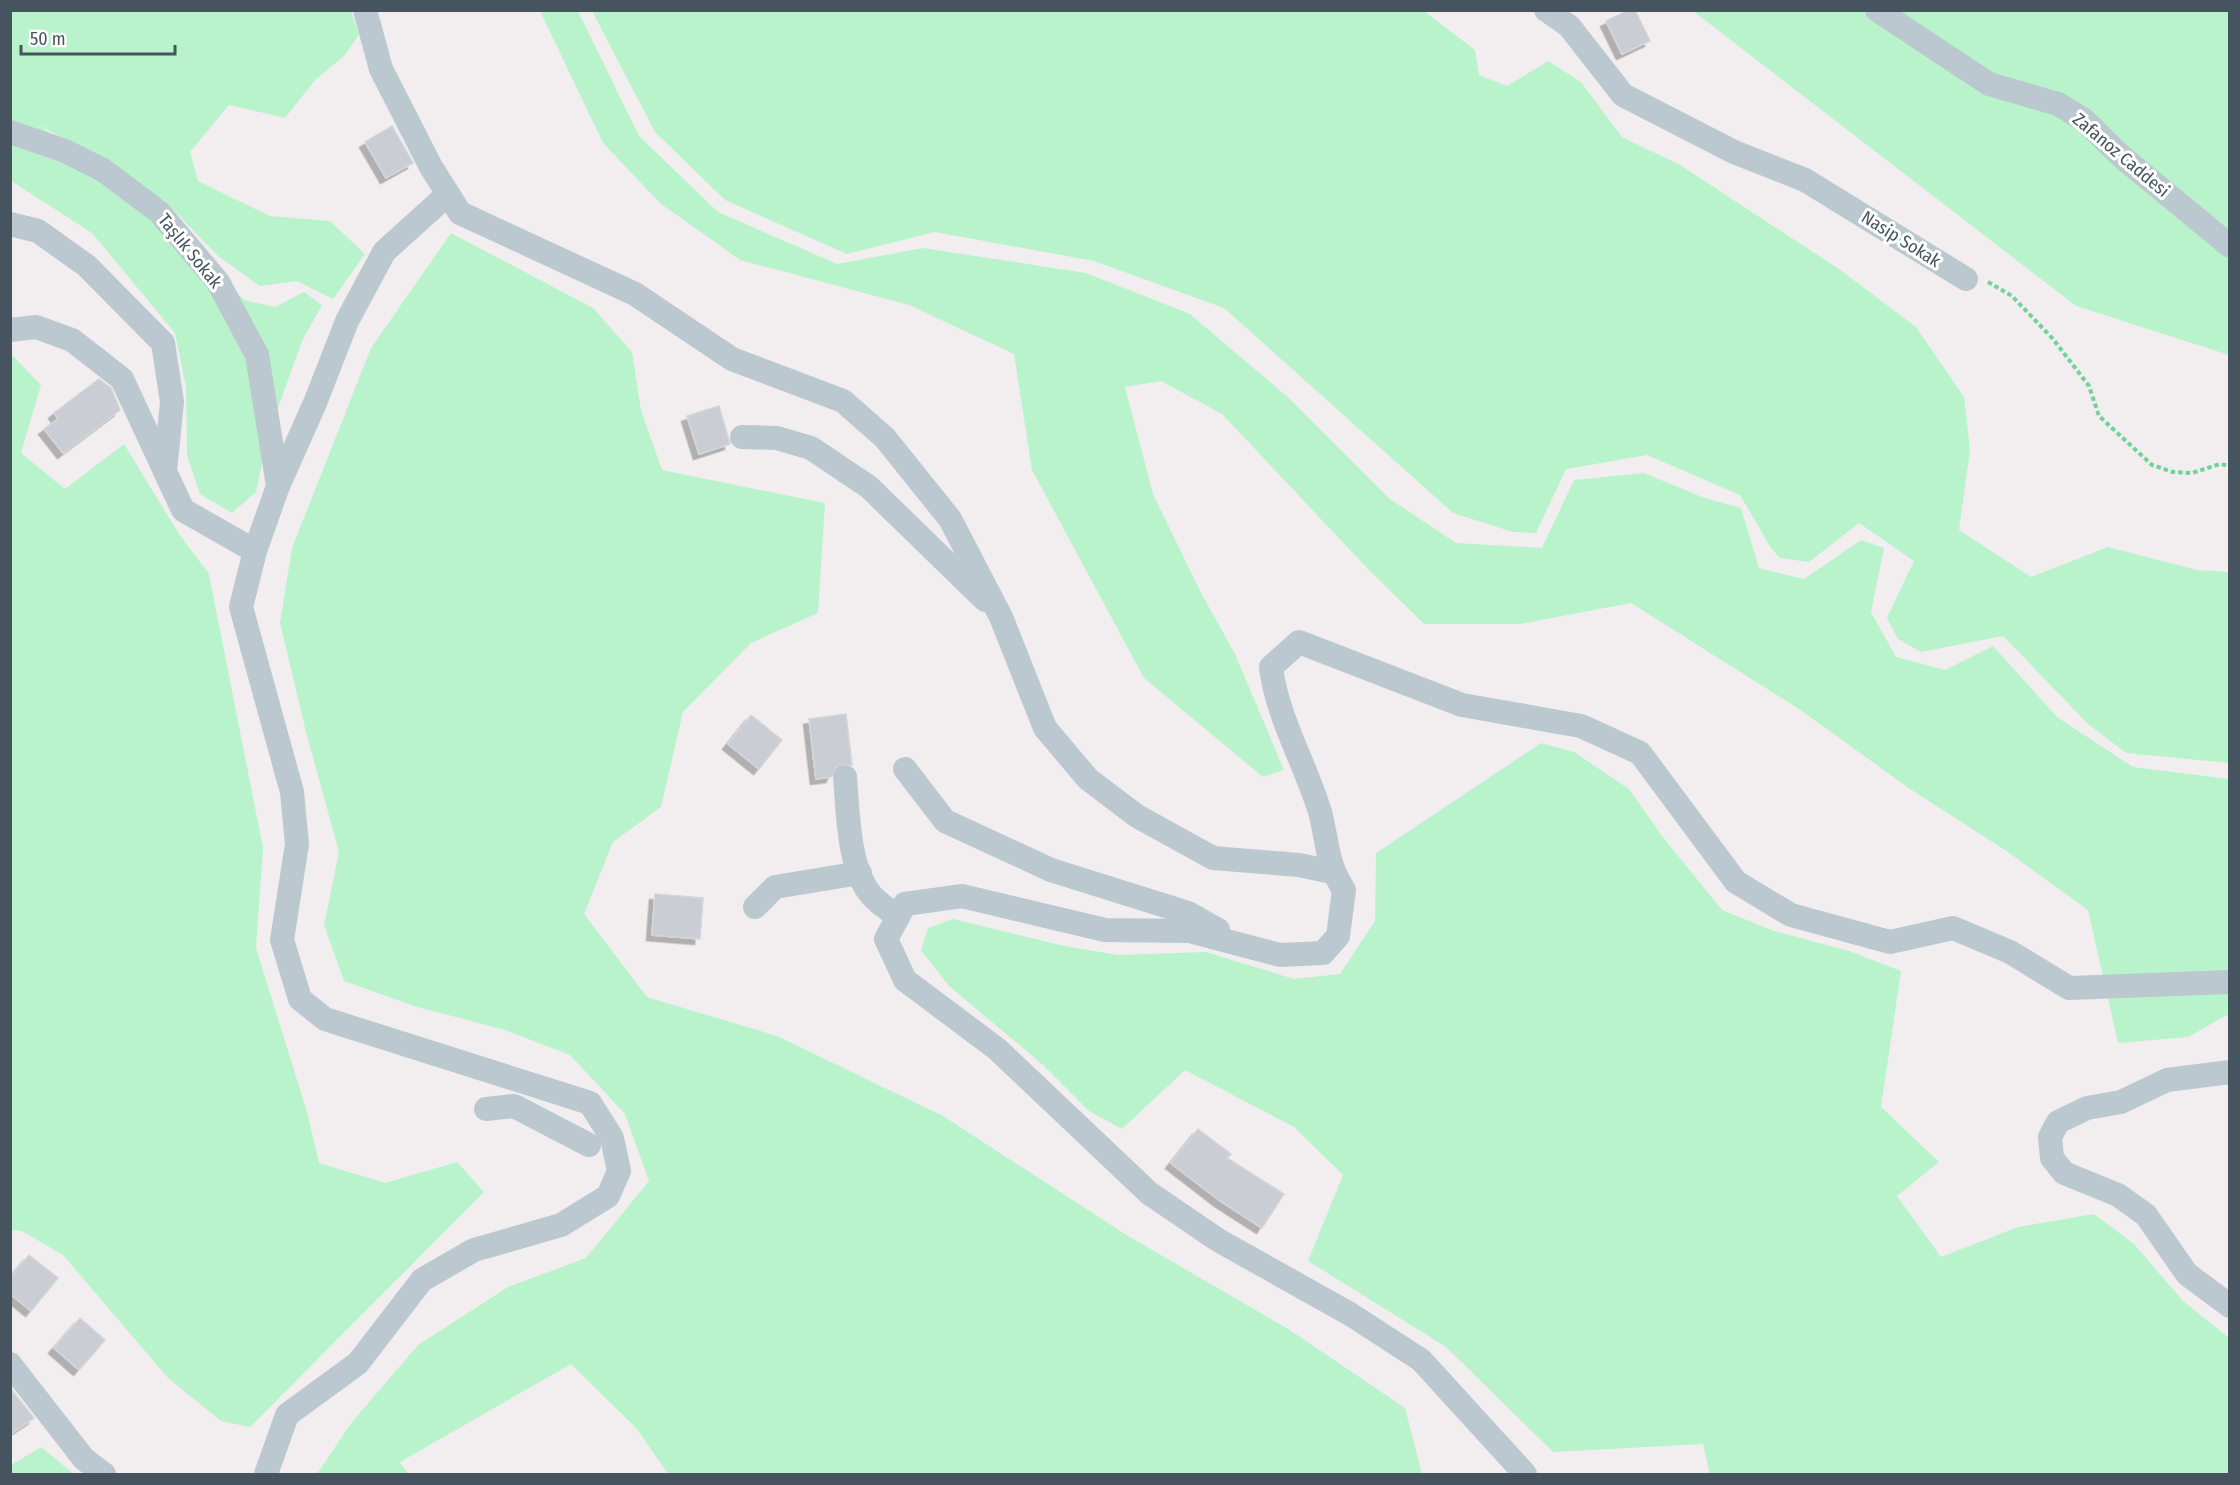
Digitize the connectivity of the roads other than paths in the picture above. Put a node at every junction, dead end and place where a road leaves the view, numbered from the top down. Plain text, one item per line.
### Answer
1 (365, 10) edge
2 (1546, 10) edge
3 (1877, 10) edge
4 (10, 132) edge
5 (448, 194) junction
6 (10, 224) edge
7 (2229, 246) edge
8 (1966, 279) road end
9 (10, 330) edge
10 (742, 437) dead end
11 (165, 471) junction
12 (278, 486) junction
13 (255, 551) junction
14 (1001, 617) junction
15 (905, 770) dead end
16 (844, 777) dead end
17 (1332, 872) junction
18 (860, 873) junction
19 (755, 907) dead end
20 (898, 917) junction
21 (1249, 947) junction
22 (2229, 982) edge
23 (2229, 1072) edge
24 (515, 1078) junction
25 (514, 1106) junction
26 (486, 1109) dead end
27 (590, 1145) dead end
28 (2229, 1306) edge
29 (10, 1364) edge
30 (104, 1474) edge
31 (266, 1474) edge
32 (1525, 1474) edge

1 - 5 street
2 - 8 street, Nasip Sokak
3 - 7 street, Zafanoz Caddesi
4 - 12 street, Taşlık Sokak
5 - 12 street
5 - 14 street
6 - 11 street
9 - 11 street
10 - 14 street
11 - 13 street
12 - 13 street
13 - 24 street
14 - 17 street
15 - 21 street
16 - 18 street
17 - 21 street
17 - 22 street
18 - 19 street
18 - 20 street
20 - 21 street
20 - 32 street
23 - 28 street
24 - 25 street
24 - 31 street
25 - 26 street
25 - 27 street
29 - 30 street

